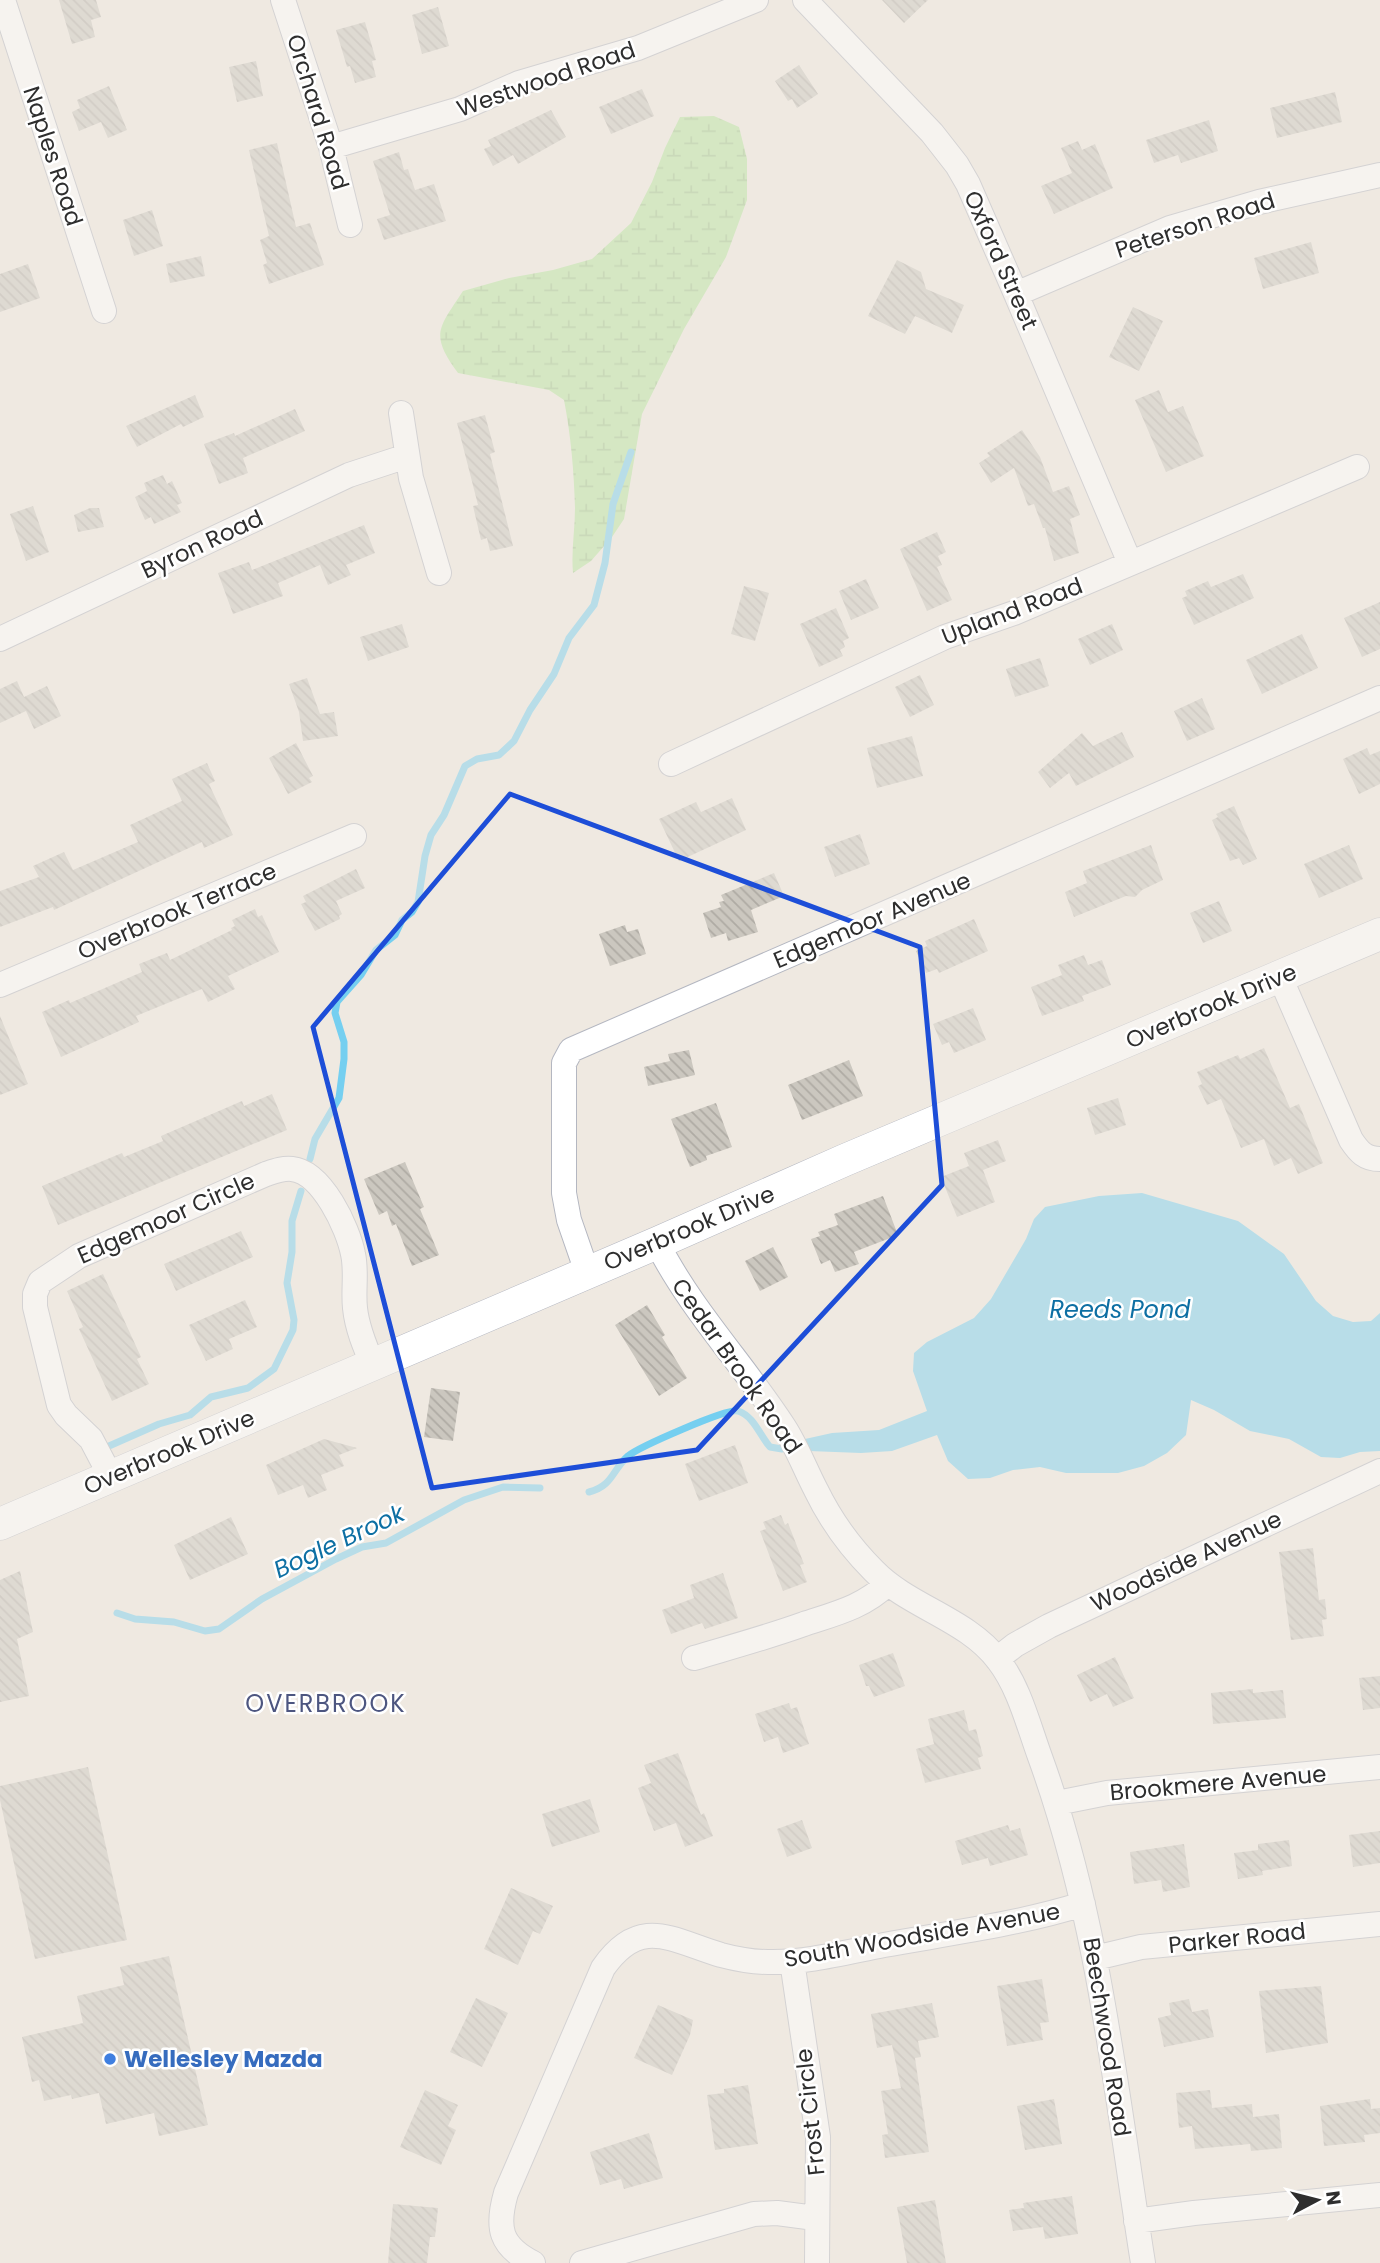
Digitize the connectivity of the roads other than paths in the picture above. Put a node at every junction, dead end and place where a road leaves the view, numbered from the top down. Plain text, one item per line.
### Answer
1 (3, 0) edge
2 (283, 0) edge
3 (756, 0) edge
4 (805, 0) edge
5 (331, 147) junction
6 (1380, 175) edge
7 (350, 225) dead end
8 (1016, 294) junction
9 (104, 312) dead end
10 (401, 413) dead end
11 (407, 456) junction
12 (1357, 467) dead end
13 (1130, 563) junction
14 (439, 573) dead end
15 (0, 639) edge
16 (1380, 698) edge
17 (671, 764) dead end
18 (354, 836) dead end
19 (1380, 934) edge
20 (1280, 977) junction
21 (0, 985) edge
22 (1380, 1159) edge
23 (657, 1243) junction
24 (587, 1272) junction
25 (373, 1365) junction
26 (1380, 1471) edge
27 (111, 1477) junction
28 (0, 1524) edge
29 (887, 1584) junction
30 (694, 1658) dead end
31 (997, 1659) junction
32 (1380, 1767) edge
33 (1057, 1803) junction
34 (1083, 1904) junction
35 (1380, 1924) edge
36 (1095, 1958) junction
37 (792, 1961) junction
38 (1380, 2195) edge
39 (816, 2218) junction
40 (1136, 2221) junction
41 (533, 2263) edge
42 (582, 2263) edge
43 (817, 2263) edge
44 (1143, 2263) edge

1 - 9 street, Naples Road
2 - 5 street, Orchard Road
3 - 5 street, Westwood Road
4 - 8 street, Oxford Street
5 - 7 street, Orchard Road
6 - 8 street, Peterson Road
8 - 13 street, Oxford Street
10 - 11 street
11 - 14 street
11 - 15 street, Byron Road
12 - 13 street, Upland Road
13 - 17 street, Upland Road
16 - 24 street, Edgemoor Avenue
18 - 21 street, Overbrook Terrace
19 - 20 street, Overbrook Drive
20 - 22 street
20 - 23 street, Overbrook Drive
23 - 24 street, Overbrook Drive
23 - 29 street, Cedar Brook Road
24 - 25 street, Overbrook Drive
25 - 27 street, Overbrook Drive
25 - 27 street, Edgemoor Circle
26 - 31 street, Woodside Avenue
27 - 28 street, Overbrook Drive
29 - 30 street
29 - 31 street, Cedar Brook Road
31 - 33 street, Beechwood Road
32 - 33 street, Brookmere Avenue
33 - 34 street, Beechwood Road
34 - 36 street, Beechwood Road
34 - 37 street, South Woodside Avenue
35 - 36 street, Parker Road
36 - 40 street, Beechwood Road
37 - 39 street, Frost Circle
37 - 41 street, South Woodside Avenue
38 - 40 street
39 - 42 street
39 - 43 street, Frost Circle
40 - 44 street, Beechwood Road

